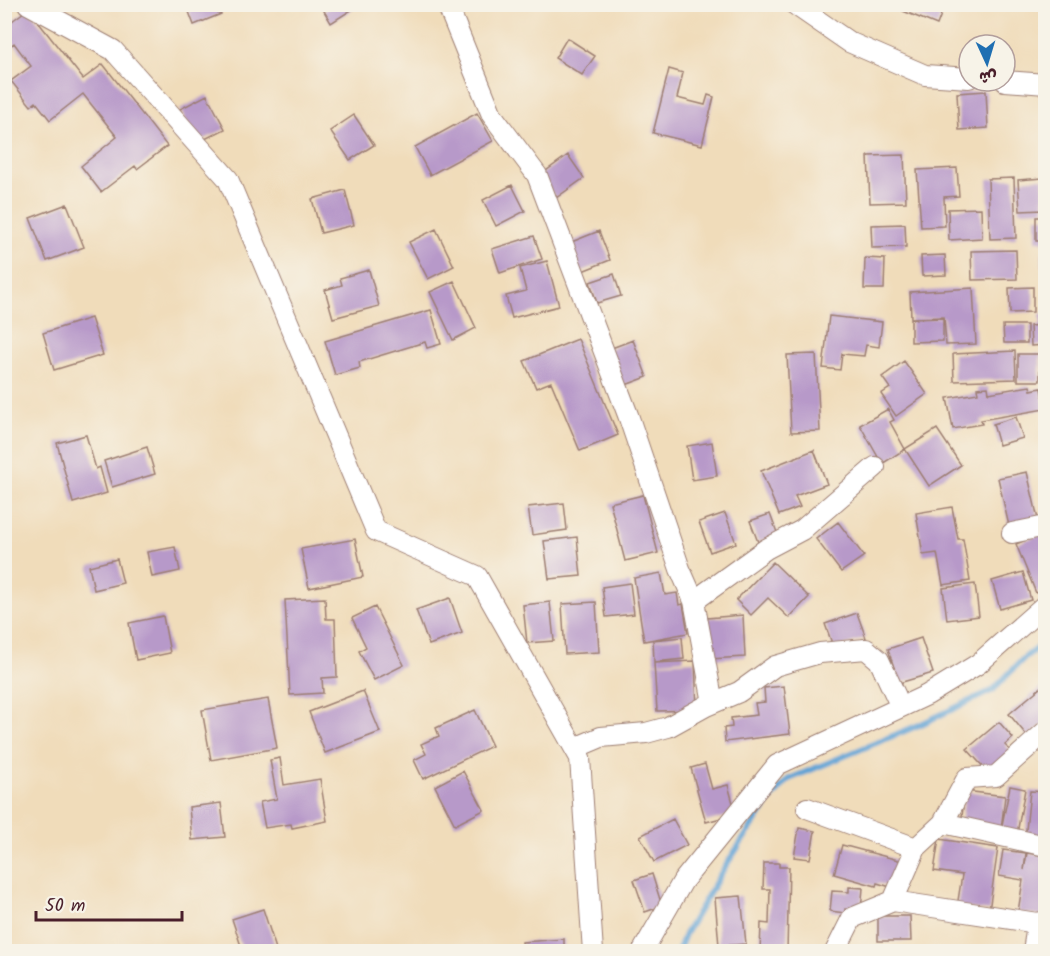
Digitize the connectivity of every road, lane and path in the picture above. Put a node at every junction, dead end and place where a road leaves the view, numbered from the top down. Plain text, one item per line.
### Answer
1 (28, 4) edge
2 (447, 4) edge
3 (794, 4) edge
4 (957, 77) edge
5 (1017, 82) edge
6 (1046, 84) edge
7 (875, 467) dead end
8 (1046, 526) edge
9 (1012, 532) dead end
10 (694, 601) junction
11 (1046, 604) edge
12 (713, 703) junction
13 (901, 707) junction
14 (1046, 731) edge
15 (574, 748) junction
16 (807, 808) dead end
17 (943, 823) junction
18 (1046, 846) edge
19 (916, 848) junction
20 (893, 901) junction
21 (1041, 922) edge
22 (593, 951) edge
23 (642, 951) edge
24 (835, 951) edge
25 (1033, 951) edge

1 - 15 street
2 - 10 street
3 - 4 street
5 - 6 street
7 - 10 street
8 - 9 street
10 - 12 street
11 - 13 street
12 - 13 street
12 - 15 street
13 - 23 street
14 - 17 street
15 - 22 street
16 - 19 street
17 - 18 street
17 - 19 street
19 - 20 street
20 - 21 street
20 - 24 street
21 - 25 street

